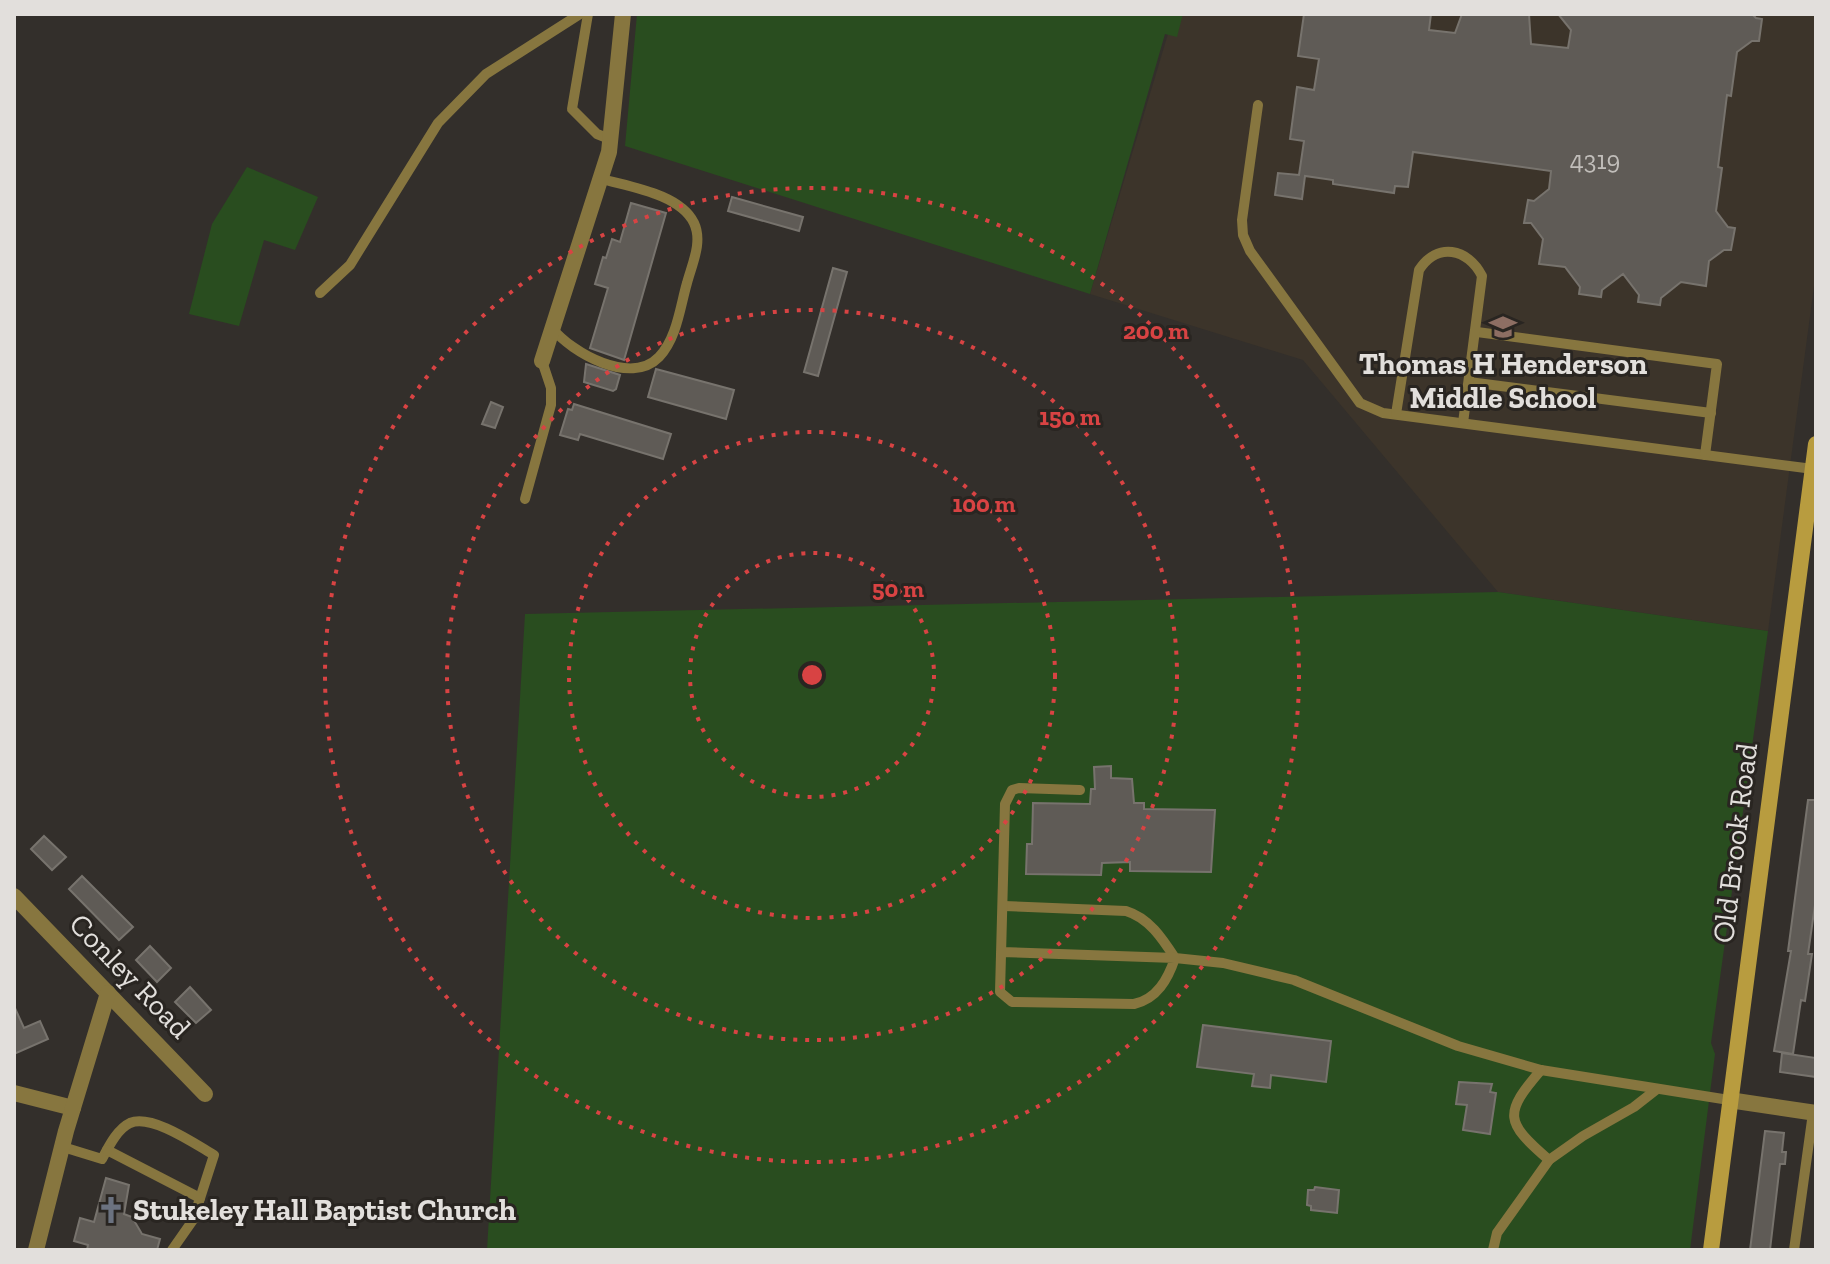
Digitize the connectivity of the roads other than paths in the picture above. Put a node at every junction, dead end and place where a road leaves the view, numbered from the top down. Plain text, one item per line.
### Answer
1 (580, 14) edge
2 (588, 14) edge
3 (623, 14) edge
4 (1258, 105) dead end
5 (612, 140) junction
6 (602, 179) junction
7 (320, 293) dead end
8 (552, 328) junction
9 (1477, 332) junction
10 (542, 361) joint
11 (1469, 382) junction
12 (1711, 413) junction
13 (1396, 414) junction
14 (1463, 423) junction
15 (1816, 444) edge
16 (1705, 455) junction
17 (1814, 469) edge
18 (525, 499) dead end
19 (1080, 790) dead end
20 (14, 896) edge
21 (1004, 906) junction
22 (1001, 952) junction
23 (1175, 958) junction
24 (108, 993) junction
25 (1541, 1070) junction
26 (1657, 1089) junction
27 (14, 1093) edge
28 (205, 1094) dead end
29 (1729, 1100) junction
30 (73, 1108) junction
31 (1814, 1113) edge
32 (63, 1147) junction
33 (107, 1150) junction
34 (1549, 1160) junction
35 (200, 1198) junction
36 (36, 1250) edge
37 (172, 1250) edge
38 (1493, 1250) edge
39 (1711, 1250) edge
40 (1794, 1250) edge

1 - 7 lane
2 - 5 lane
3 - 5 street
4 - 13 lane
5 - 6 street
6 - 8 street
6 - 8 lane
8 - 10 street
9 - 11 lane
9 - 12 lane
9 - 13 lane
10 - 18 lane
11 - 12 lane
11 - 14 lane
12 - 16 lane
13 - 14 lane
14 - 16 lane
15 - 17 street, Old Brook Road
16 - 17 lane
17 - 29 street, Old Brook Road
19 - 21 lane
20 - 24 street, Conley Road
21 - 22 lane
21 - 23 lane
22 - 23 lane
22 - 23 lane
23 - 25 lane
24 - 28 street, Conley Road
24 - 30 street
25 - 26 lane
25 - 34 lane
26 - 29 lane
26 - 34 lane
27 - 30 street
29 - 31 street
29 - 39 street, Old Brook Road
30 - 32 street
31 - 40 lane
32 - 33 lane
32 - 36 street
33 - 35 lane
33 - 35 lane
34 - 38 lane
35 - 37 lane

